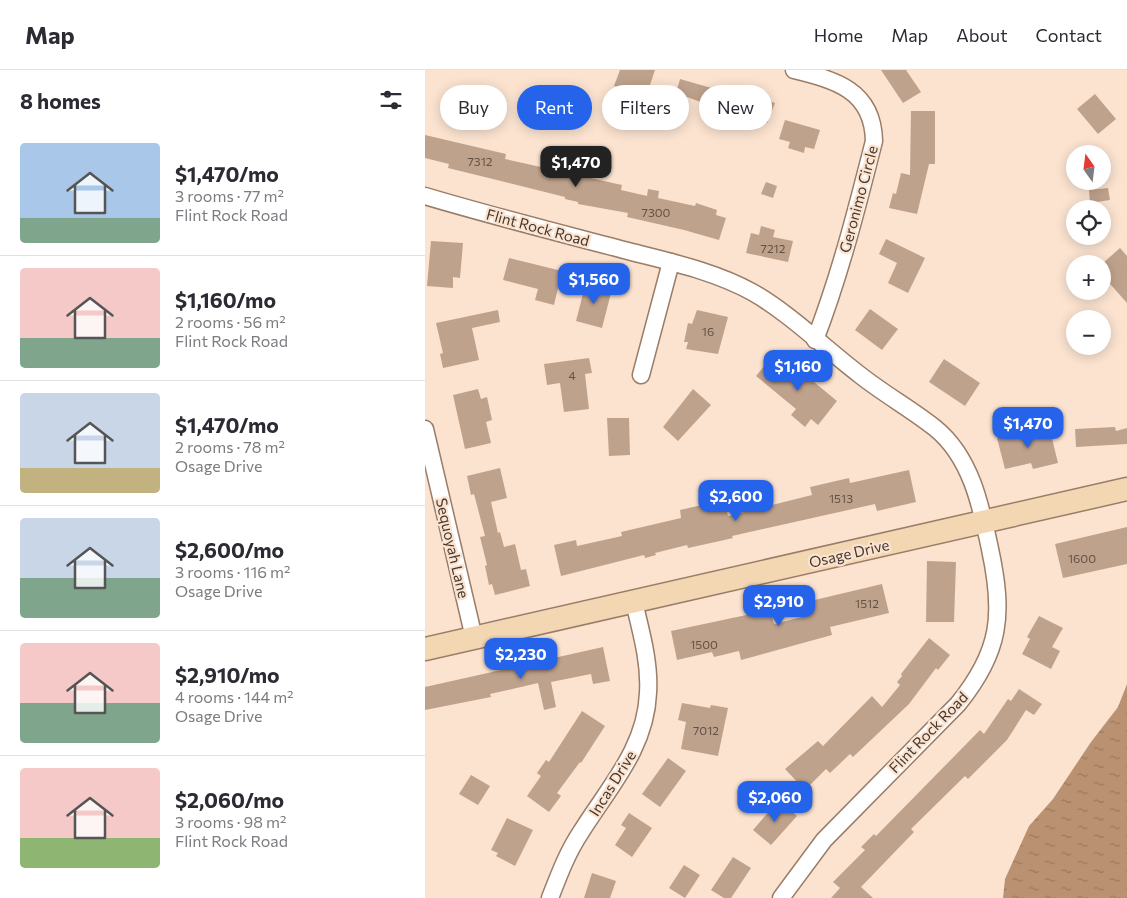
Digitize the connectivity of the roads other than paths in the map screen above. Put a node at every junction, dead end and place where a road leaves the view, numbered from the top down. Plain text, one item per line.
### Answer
1 (794, 70) edge
2 (425, 196) edge
3 (671, 262) junction
4 (815, 340) junction
5 (641, 375) dead end
6 (425, 429) edge
7 (1127, 489) edge
8 (984, 522) junction
9 (634, 602) junction
10 (474, 638) junction
11 (425, 649) edge
12 (550, 898) edge
13 (781, 898) edge

1 - 4 street, Geronimo Circle
2 - 3 street, Flint Rock Road
3 - 4 street, Flint Rock Road
3 - 5 street
4 - 8 street, Flint Rock Road
6 - 10 street, Sequoyah Lane
7 - 8 street, Osage Drive
8 - 9 street, Osage Drive
8 - 13 street, Flint Rock Road
9 - 10 street, Osage Drive
9 - 12 street, Incas Drive
10 - 11 street, Osage Drive

